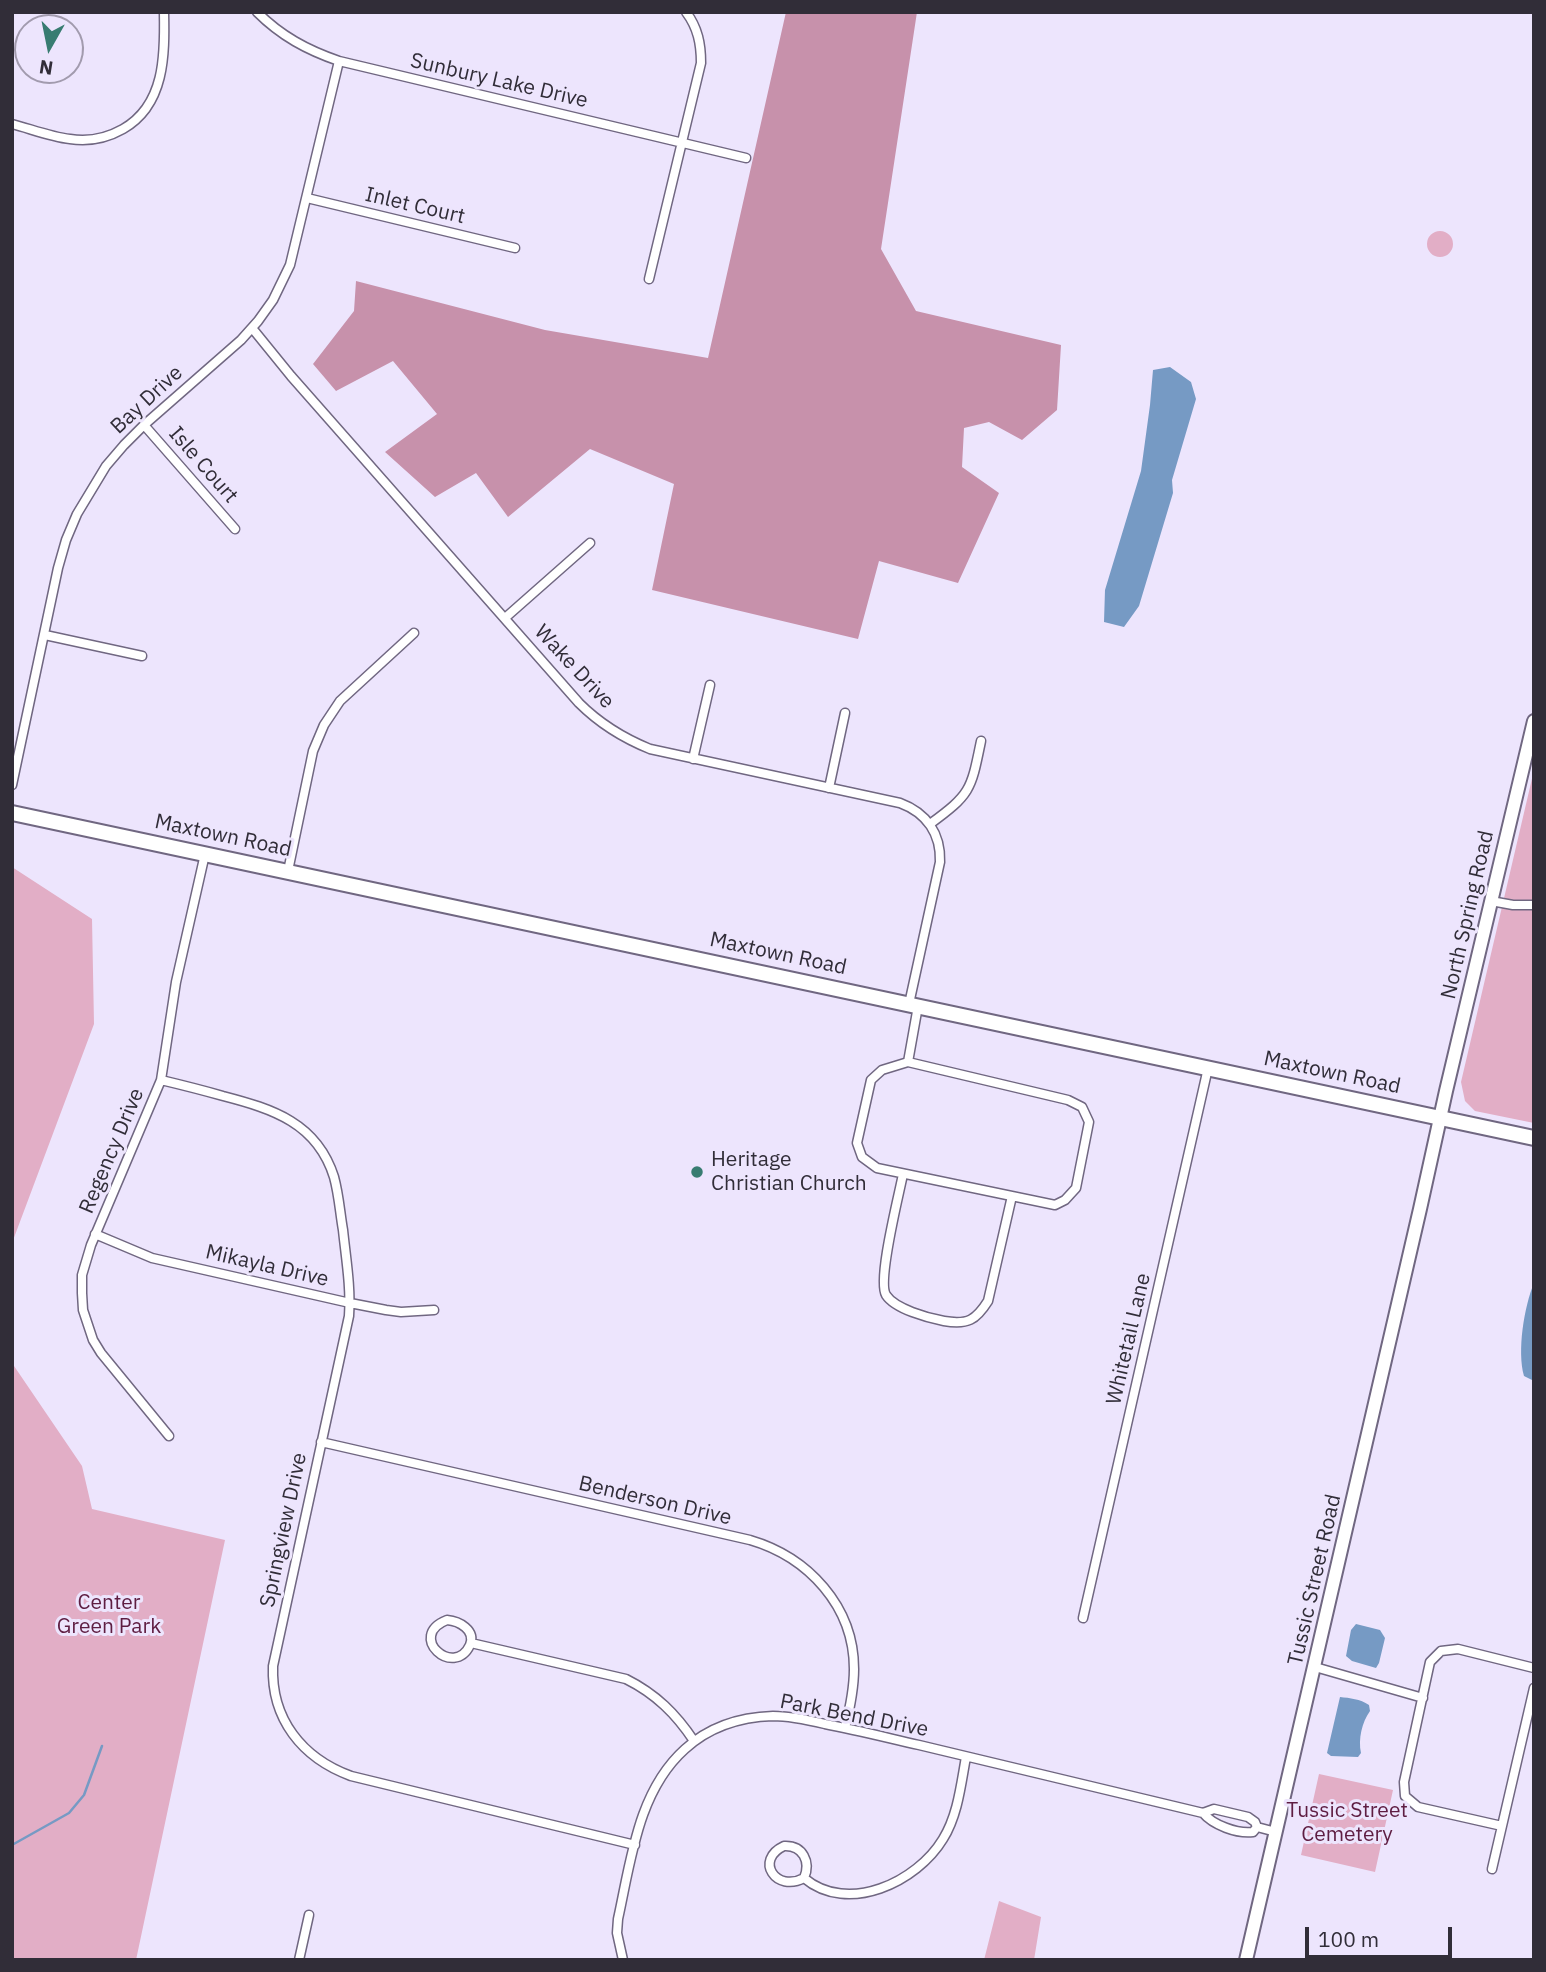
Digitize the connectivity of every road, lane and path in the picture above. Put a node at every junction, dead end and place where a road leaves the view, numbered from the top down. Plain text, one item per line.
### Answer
1 (164, 12) edge
2 (257, 12) edge
3 (686, 12) edge
4 (340, 61) junction
5 (12, 124) edge
6 (682, 143) junction
7 (746, 158) dead end
8 (307, 198) junction
9 (515, 248) dead end
10 (649, 279) dead end
11 (252, 328) junction
12 (144, 425) junction
13 (235, 529) dead end
14 (590, 543) dead end
15 (505, 618) junction
16 (414, 633) dead end
17 (45, 635) junction
18 (142, 656) dead end
19 (710, 685) dead end
20 (845, 713) dead end
21 (1534, 721) edge
22 (981, 741) dead end
23 (693, 759) junction
24 (12, 785) edge
25 (829, 788) junction
26 (12, 813) edge
27 (930, 824) junction
28 (205, 853) junction
29 (288, 871) junction
30 (1490, 901) junction
31 (1534, 905) edge
32 (914, 1005) junction
33 (908, 1062) junction
34 (1208, 1068) junction
35 (161, 1080) junction
36 (1440, 1117) junction
37 (1534, 1138) edge
38 (904, 1174) junction
39 (1012, 1196) junction
40 (1420, 1209) joint
41 (95, 1234) junction
42 (350, 1303) junction
43 (434, 1310) dead end
44 (169, 1436) dead end
45 (321, 1442) junction
46 (1083, 1618) dead end
47 (471, 1643) junction
48 (1315, 1667) junction
49 (1534, 1668) edge
50 (1534, 1688) edge
51 (1423, 1698) junction
52 (845, 1728) junction
53 (694, 1741) junction
54 (967, 1757) junction
55 (1203, 1813) junction
56 (1502, 1826) junction
57 (1256, 1827) junction
58 (1276, 1832) junction
59 (635, 1845) junction
60 (1492, 1869) dead end
61 (804, 1878) junction
62 (309, 1915) dead end
63 (299, 1960) edge
64 (623, 1960) edge
65 (1247, 1960) edge

1 - 5 street
2 - 4 street, Sunbury Lake Drive
3 - 6 street
4 - 6 street, Sunbury Lake Drive
4 - 8 street, Bay Drive
6 - 7 street, Sunbury Lake Drive
6 - 10 street
8 - 9 street, Inlet Court
8 - 11 street, Bay Drive
11 - 12 street, Bay Drive
11 - 15 street, Wake Drive
12 - 13 street, Isle Court
12 - 17 street, Bay Drive
14 - 15 street
15 - 23 street, Wake Drive
16 - 29 street
17 - 18 street
17 - 24 street, Bay Drive
19 - 23 street
20 - 25 street
21 - 30 main road, North Spring Road
22 - 27 street
23 - 25 street, Wake Drive
25 - 27 street, Wake Drive
26 - 28 main road, Maxtown Road
27 - 32 street
28 - 29 main road, Maxtown Road
28 - 35 street, Regency Drive
29 - 32 main road, Maxtown Road
30 - 31 street
30 - 36 main road, North Spring Road
32 - 33 street
32 - 34 main road, Maxtown Road
33 - 38 street
33 - 39 street
34 - 36 main road, Maxtown Road
34 - 46 street, Whitetail Lane
35 - 41 street, Regency Drive
35 - 42 street, Springview Drive
36 - 37 main road, Maxtown Road
36 - 40 main road, North Spring Road
38 - 39 street
38 - 39 street
40 - 48 main road, Tussic Street Road
41 - 42 street, Mikayla Drive
41 - 44 street, Regency Drive
42 - 43 street, Mikayla Drive
42 - 45 street, Springview Drive
45 - 52 street, Benderson Drive
45 - 59 street, Springview Drive
47 - 47 street
47 - 53 street
48 - 51 street
48 - 58 main road, Tussic Street Road
49 - 51 street
50 - 56 street
51 - 56 street
52 - 53 street, Park Bend Drive
52 - 54 street, Park Bend Drive
53 - 59 street, Park Bend Drive
54 - 55 street, Park Bend Drive
54 - 61 street
55 - 57 street, Park Bend Drive
55 - 57 street, Park Bend Drive
56 - 60 street
57 - 58 street, Park Bend Drive
58 - 65 main road, Tussic Street Road
59 - 64 street, Park Bend Drive
61 - 61 street
62 - 63 street

